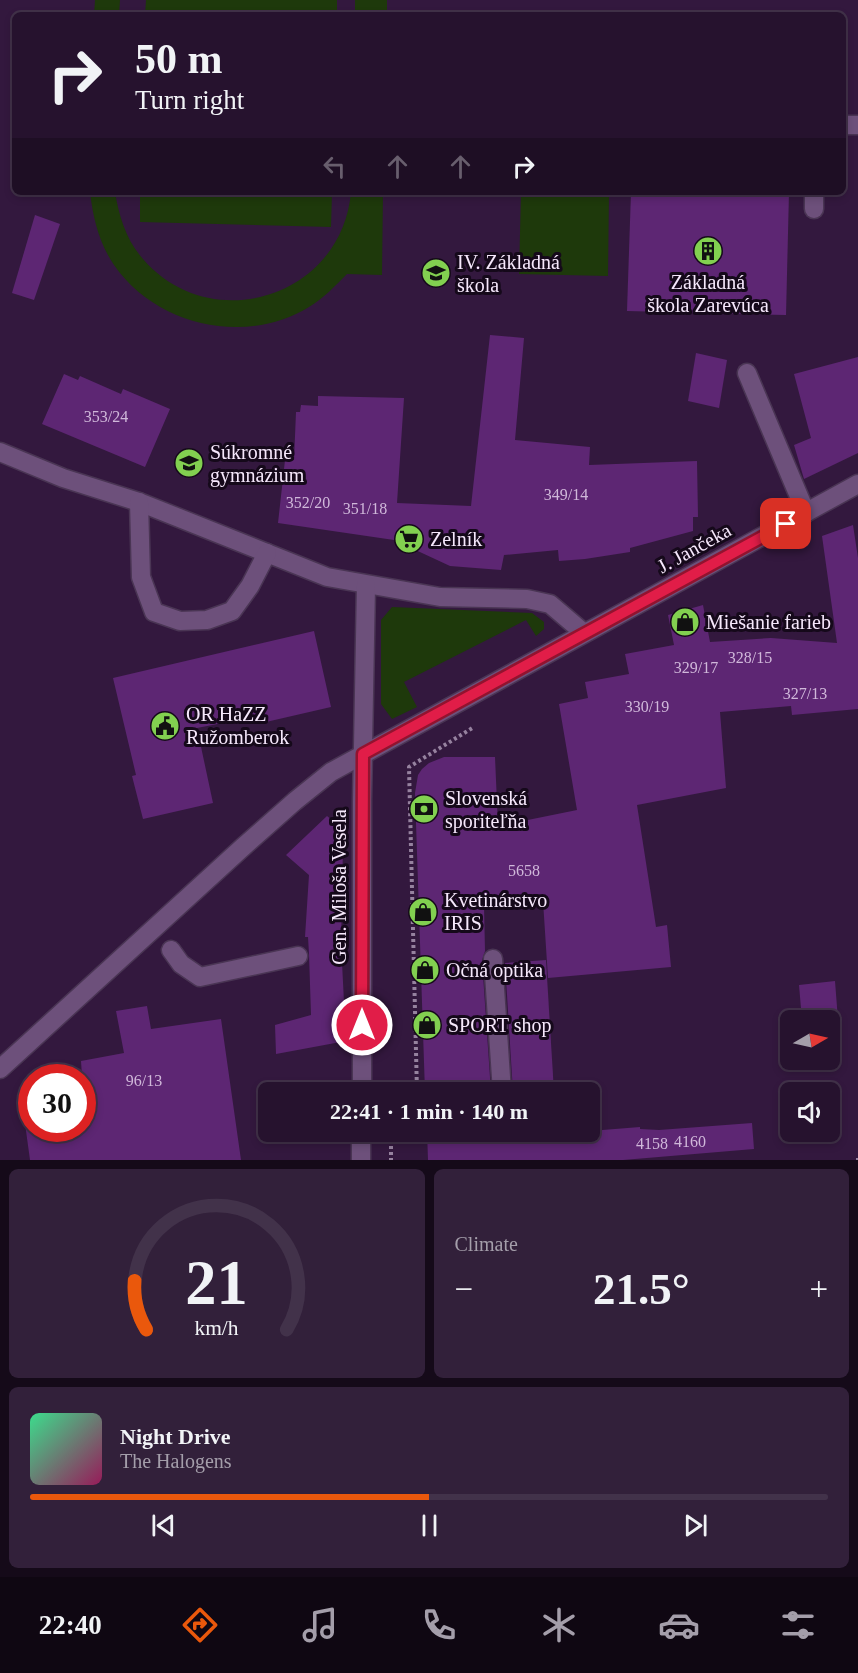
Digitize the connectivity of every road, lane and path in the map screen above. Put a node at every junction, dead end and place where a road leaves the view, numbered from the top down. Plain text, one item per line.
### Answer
1 (747, 373) dead end
2 (0, 452) edge
3 (858, 484) edge
4 (139, 502) junction
5 (806, 513) junction
6 (267, 554) junction
7 (366, 585) junction
8 (584, 633) junction
9 (363, 754) junction
10 (409, 799) dead end
11 (171, 950) dead end
12 (298, 956) dead end
13 (493, 959) dead end
14 (0, 1070) edge
15 (362, 1082) edge
16 (417, 1082) edge
17 (501, 1082) edge
18 (361, 1142) edge
19 (391, 1142) edge
20 (361, 1160) edge
21 (391, 1160) edge

1 - 5 street
2 - 4 street
3 - 5 street, J. Jančeka
4 - 6 street
4 - 6 street
5 - 8 street, J. Jančeka
6 - 7 street
7 - 8 street
7 - 9 street, Gen. Miloša Vesela
8 - 9 street, J. Jančeka
9 - 14 street, J. Jančeka
9 - 15 street, Gen. Miloša Vesela
10 - 16 path
11 - 12 street
13 - 17 street
18 - 20 street
19 - 21 path

